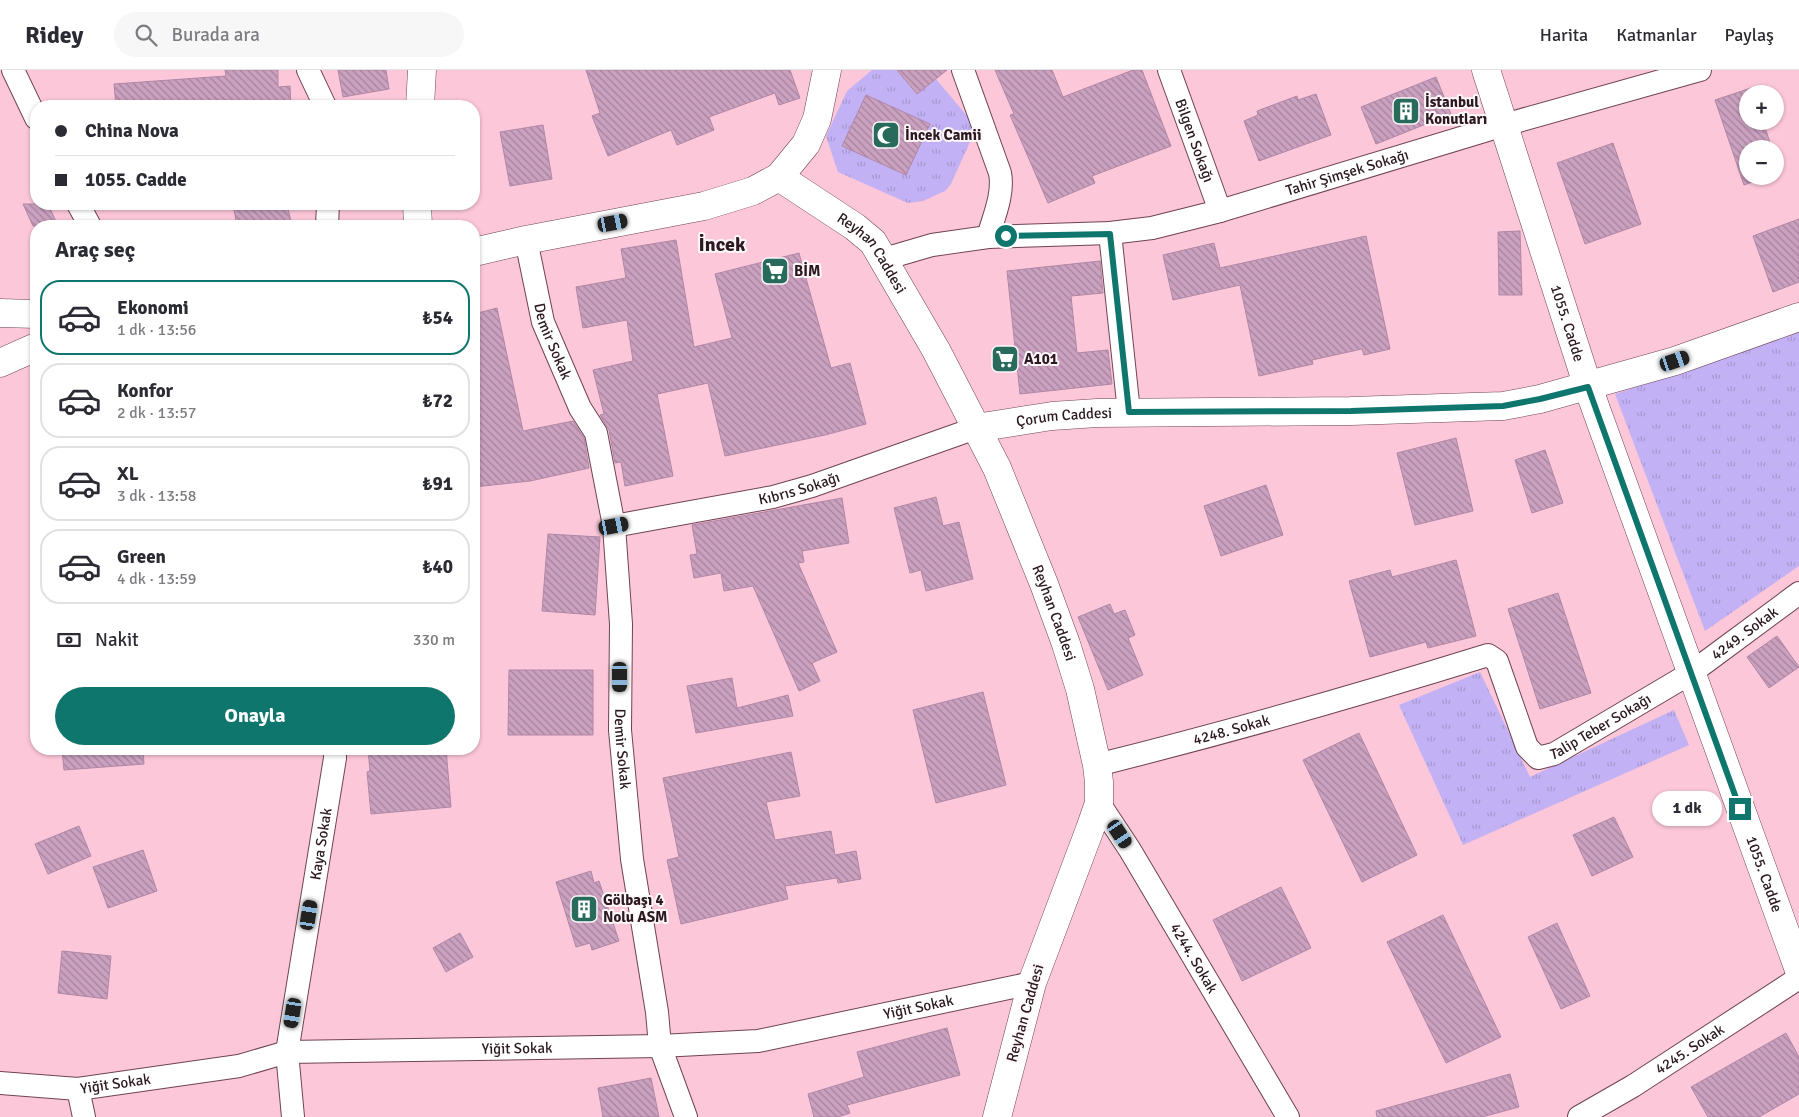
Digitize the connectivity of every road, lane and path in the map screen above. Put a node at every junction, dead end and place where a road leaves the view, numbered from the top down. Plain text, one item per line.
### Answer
1 (13, 70) edge
2 (308, 70) edge
3 (422, 70) edge
4 (963, 70) edge
5 (1169, 70) edge
6 (1486, 70) edge
7 (1700, 70) edge
8 (823, 74) edge
9 (322, 100) edge
10 (420, 100) edge
11 (30, 105) edge
12 (1504, 125) junction
13 (779, 176) junction
14 (1220, 211) junction
15 (1110, 234) junction
16 (988, 237) junction
17 (526, 240) junction
18 (480, 251) edge
19 (884, 259) junction
20 (0, 313) edge
21 (30, 314) edge
22 (1799, 317) edge
23 (30, 350) edge
24 (0, 364) edge
25 (1588, 387) junction
26 (1129, 412) junction
27 (976, 428) junction
28 (614, 526) junction
29 (1799, 593) edge
30 (1690, 673) junction
31 (1365, 693) joint
32 (335, 755) edge
33 (1097, 765) junction
34 (1099, 803) junction
35 (1799, 970) edge
36 (1799, 978) edge
37 (1032, 983) junction
38 (660, 1046) junction
39 (287, 1052) junction
40 (0, 1084) edge
41 (78, 1089) junction
42 (84, 1117) edge
43 (293, 1117) edge
44 (686, 1117) edge
45 (997, 1117) edge
46 (1288, 1117) edge
47 (1579, 1117) edge

1 - 11 street
2 - 9 street
3 - 10 street
4 - 16 street
5 - 14 street, Bilgen Sokağı
6 - 12 street, 1055. Cadde
7 - 12 street, Tahir Şimşek Sokağı
8 - 13 street
12 - 14 street, Tahir Şimşek Sokağı
12 - 25 street, 1055. Cadde
13 - 17 street
13 - 19 street, Reyhan Caddesi
14 - 15 street, Tahir Şimşek Sokağı
15 - 16 street, Tahir Şimşek Sokağı
15 - 26 street
16 - 19 street, Tahir Şimşek Sokağı
17 - 18 street
17 - 28 street, Demir Sokak
19 - 27 street, Reyhan Caddesi
20 - 21 street
22 - 25 street, Çorum Caddesi
23 - 24 street
25 - 26 street, Çorum Caddesi
25 - 30 street, 1055. Cadde
26 - 27 street, Çorum Caddesi
27 - 28 street, Kıbrıs Sokağı
27 - 33 street, Reyhan Caddesi
28 - 38 street, Demir Sokak
29 - 30 street, 4249. Sokak
30 - 31 street, Talip Teber Sokağı
30 - 35 street, 1055. Cadde
31 - 33 street, 4248. Sokak
32 - 39 street, Kaya Sokak
33 - 34 street, Reyhan Caddesi
34 - 37 street, Reyhan Caddesi
34 - 46 street, 4244. Sokak
36 - 47 street, 4245. Sokak
37 - 38 street, Yiğit Sokak
37 - 45 street, Reyhan Caddesi
38 - 39 street, Yiğit Sokak
38 - 44 street, Demir Sokak
39 - 41 street, Yiğit Sokak
39 - 43 street, Kaya Sokak
40 - 41 street, Yiğit Sokak
41 - 42 street

